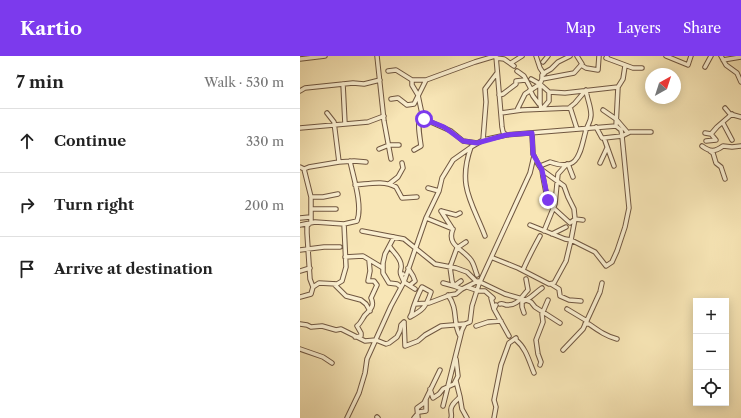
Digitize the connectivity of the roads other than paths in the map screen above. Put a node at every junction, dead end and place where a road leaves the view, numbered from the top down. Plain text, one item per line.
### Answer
1 (325, 56) edge
2 (378, 56) edge
3 (522, 56) edge
4 (536, 56) edge
5 (548, 56) edge
6 (563, 56) edge
7 (577, 56) edge
8 (599, 56) edge
9 (607, 56) edge
10 (666, 56) edge
11 (691, 56) edge
12 (711, 56) edge
13 (741, 56) edge
14 (496, 57) edge
15 (569, 57) edge
16 (505, 58) edge
17 (722, 58) edge
18 (300, 59) edge
19 (543, 62) dead end
20 (581, 65) junction
21 (625, 66) junction
22 (705, 67) dead end
23 (642, 68) dead end
24 (741, 69) edge
25 (517, 70) dead end
26 (388, 71) dead end
27 (736, 71) junction
28 (496, 73) junction
29 (544, 74) junction
30 (532, 79) dead end
31 (542, 79) junction
32 (380, 80) junction
33 (412, 80) junction
34 (426, 80) junction
35 (525, 80) junction
36 (741, 82) edge
37 (343, 84) junction
38 (540, 84) junction
39 (618, 87) junction
40 (531, 90) junction
41 (586, 90) junction
42 (300, 91) edge
43 (550, 92) junction
44 (499, 95) junction
45 (418, 96) junction
46 (391, 99) dead end
47 (541, 107) junction
48 (570, 107) junction
49 (725, 108) dead end
50 (517, 110) junction
51 (603, 110) dead end
52 (327, 113) dead end
53 (501, 113) junction
54 (732, 114) junction
55 (421, 115) junction
56 (384, 116) junction
57 (741, 117) edge
58 (616, 119) junction
59 (723, 123) junction
60 (334, 124) junction
61 (345, 124) junction
62 (616, 126) junction
63 (596, 127) junction
64 (300, 128) edge
65 (587, 128) junction
66 (577, 129) junction
67 (651, 132) dead end
68 (532, 133) junction
69 (628, 133) junction
70 (705, 133) dead end
71 (711, 134) junction
72 (506, 135) junction
73 (622, 136) junction
74 (604, 138) junction
75 (483, 140) junction
76 (732, 140) dead end
77 (706, 141) dead end
78 (477, 143) junction
79 (389, 145) junction
80 (399, 145) dead end
81 (702, 146) dead end
82 (741, 146) edge
83 (471, 148) junction
84 (607, 148) junction
85 (379, 149) dead end
86 (414, 150) dead end
87 (709, 150) junction
88 (534, 156) junction
89 (391, 159) dead end
90 (350, 161) junction
91 (339, 162) junction
92 (366, 162) dead end
93 (402, 163) dead end
94 (600, 163) dead end
95 (538, 164) junction
96 (568, 164) junction
97 (614, 166) dead end
98 (302, 168) edge
99 (542, 170) junction
100 (573, 177) dead end
101 (726, 179) dead end
102 (558, 181) junction
103 (394, 183) junction
104 (355, 185) junction
105 (428, 188) dead end
106 (439, 191) junction
107 (338, 194) dead end
108 (311, 197) junction
109 (417, 197) dead end
110 (554, 207) junction
111 (336, 209) dead end
112 (311, 210) junction
113 (460, 213) dead end
114 (310, 217) junction
115 (300, 218) edge
116 (426, 218) junction
117 (575, 218) junction
118 (583, 220) dead end
119 (310, 222) junction
120 (570, 223) junction
121 (344, 224) junction
122 (300, 225) edge
123 (530, 225) dead end
124 (566, 227) junction
125 (453, 229) junction
126 (362, 231) dead end
127 (544, 231) junction
128 (552, 234) junction
129 (394, 236) junction
130 (485, 236) dead end
131 (540, 236) dead end
132 (571, 238) junction
133 (466, 242) dead end
134 (340, 247) dead end
135 (390, 247) junction
136 (416, 248) junction
137 (457, 248) junction
138 (308, 249) junction
139 (300, 250) edge
140 (345, 257) junction
141 (493, 258) dead end
142 (369, 260) junction
143 (450, 267) junction
144 (310, 268) junction
145 (383, 268) junction
146 (408, 268) junction
147 (300, 270) edge
148 (523, 270) junction
149 (484, 272) junction
150 (407, 273) junction
151 (401, 275) junction
152 (477, 275) junction
153 (473, 276) junction
154 (526, 279) dead end
155 (461, 281) dead end
156 (404, 282) junction
157 (480, 282) junction
158 (443, 283) dead end
159 (602, 283) dead end
160 (333, 284) junction
161 (551, 284) junction
162 (410, 285) junction
163 (454, 286) junction
164 (313, 287) junction
165 (401, 287) junction
166 (467, 287) junction
167 (542, 288) dead end
168 (415, 289) dead end
169 (462, 289) junction
170 (477, 290) junction
171 (448, 295) junction
172 (300, 297) edge
173 (524, 299) junction
174 (548, 300) dead end
175 (581, 302) dead end
176 (415, 304) junction
177 (427, 304) junction
178 (496, 306) junction
179 (567, 309) dead end
180 (370, 311) junction
181 (543, 312) junction
182 (524, 313) dead end
183 (502, 321) junction
184 (560, 323) dead end
185 (586, 323) junction
186 (300, 324) edge
187 (465, 324) junction
188 (456, 326) junction
189 (476, 326) dead end
190 (460, 336) junction
191 (509, 336) dead end
192 (355, 337) junction
193 (617, 339) dead end
194 (376, 340) junction
195 (366, 341) junction
196 (372, 348) junction
197 (300, 349) edge
198 (564, 350) dead end
199 (456, 358) junction
200 (332, 363) dead end
201 (540, 365) dead end
202 (440, 370) dead end
203 (534, 373) dead end
204 (456, 382) junction
205 (448, 387) junction
206 (430, 389) junction
207 (460, 397) junction
208 (426, 398) junction
209 (443, 406) dead end
210 (418, 416) edge
211 (348, 418) edge
212 (414, 418) edge
213 (452, 418) edge
214 (467, 418) edge
215 (494, 418) edge

1 - 18 street
2 - 32 street
3 - 16 street
4 - 29 street
5 - 19 street
6 - 15 street
7 - 20 street
8 - 20 street
9 - 21 street
10 - 11 street
12 - 22 street
13 - 17 street
14 - 16 street
14 - 28 street
14 - 34 street
15 - 29 street
17 - 27 street
20 - 31 street
21 - 23 street
21 - 39 street
24 - 27 street
25 - 35 street
26 - 33 street
27 - 36 street
28 - 44 street
28 - 75 street
29 - 31 street
30 - 38 street
31 - 38 street
32 - 37 street
32 - 56 street
33 - 34 street
33 - 45 street
34 - 45 street
35 - 40 street
35 - 44 street
37 - 42 street
37 - 61 street
38 - 40 street
38 - 43 street
38 - 47 street
39 - 41 street
39 - 58 street
40 - 47 street
40 - 50 street
41 - 43 street
41 - 48 street
41 - 65 street
43 - 47 street
44 - 53 street
45 - 46 street
45 - 55 street
47 - 48 street
47 - 50 street
48 - 66 street
49 - 54 street
50 - 53 street
51 - 58 street
52 - 60 street
53 - 72 street
54 - 57 street
54 - 59 street
55 - 78 street
55 - 86 street
56 - 61 street
56 - 79 street
58 - 62 street
58 - 69 street
59 - 71 street
59 - 76 street
60 - 61 street
60 - 64 street
60 - 91 street
62 - 63 street
62 - 73 street
63 - 65 street
63 - 74 street
65 - 66 street
65 - 96 street
66 - 68 street
67 - 69 street
68 - 72 street
68 - 88 street
69 - 73 street
70 - 71 street
71 - 77 street
72 - 75 street
73 - 74 street
73 - 132 street
74 - 84 street
75 - 78 street
78 - 83 street
79 - 80 street
79 - 85 street
79 - 89 street
81 - 87 street
82 - 87 street
83 - 106 street
83 - 130 street
84 - 94 street
84 - 97 street
87 - 101 street
88 - 95 street
88 - 149 street
90 - 91 street
90 - 92 street
90 - 104 street
91 - 98 street
93 - 103 street
95 - 96 street
95 - 99 street
96 - 100 street
96 - 102 street
98 - 108 street
99 - 102 street
99 - 110 street
102 - 110 street
102 - 117 street
103 - 104 street
103 - 109 street
104 - 121 street
105 - 106 street
106 - 116 street
107 - 108 street
108 - 112 street
110 - 120 street
110 - 127 street
111 - 112 street
112 - 114 street
113 - 125 street
114 - 115 street
114 - 119 street
116 - 125 street
116 - 136 street
117 - 118 street
117 - 120 street
117 - 132 street
119 - 121 street
119 - 122 street
119 - 138 street
120 - 124 street
121 - 140 street
123 - 127 street
124 - 128 street
124 - 132 street
125 - 137 street
126 - 129 street
127 - 128 street
128 - 132 street
129 - 135 street
129 - 136 street
131 - 148 street
132 - 161 street
133 - 137 street
134 - 138 street
135 - 145 street
135 - 151 street
136 - 143 street
136 - 146 street
137 - 143 street
137 - 152 street
138 - 139 street
138 - 144 street
140 - 142 street
140 - 160 street
141 - 148 street
142 - 145 street
142 - 180 street
143 - 153 street
143 - 163 street
144 - 147 street
144 - 164 street
145 - 165 street
146 - 150 street
146 - 162 street
148 - 161 street
149 - 152 street
149 - 157 street
150 - 151 street
150 - 156 street
151 - 156 street
152 - 153 street
153 - 157 street
154 - 173 street
155 - 163 street
156 - 162 street
156 - 165 street
157 - 166 street
157 - 170 street
157 - 173 street
158 - 163 street
159 - 185 street
160 - 164 street
160 - 180 street
161 - 175 street
162 - 168 street
163 - 169 street
164 - 172 street
165 - 194 street
166 - 169 street
166 - 170 street
167 - 173 street
169 - 171 street
170 - 178 street
170 - 187 street
171 - 177 street
171 - 188 street
173 - 178 street
173 - 181 street
173 - 182 street
174 - 181 street
176 - 177 street
176 - 177 street
176 - 177 street
178 - 183 street
179 - 185 street
180 - 192 street
181 - 184 street
181 - 201 street
183 - 189 street
183 - 191 street
185 - 193 street
185 - 198 street
186 - 192 street
187 - 188 street
187 - 190 street
188 - 190 street
188 - 194 street
190 - 199 street
192 - 195 street
194 - 195 street
194 - 196 street
195 - 196 street
196 - 211 street
197 - 200 street
199 - 204 street
199 - 205 street
202 - 206 street
203 - 215 street
204 - 205 street
204 - 207 street
205 - 206 street
205 - 209 street
206 - 208 street
207 - 213 street
207 - 214 street
208 - 210 street
208 - 210 street
210 - 212 street

